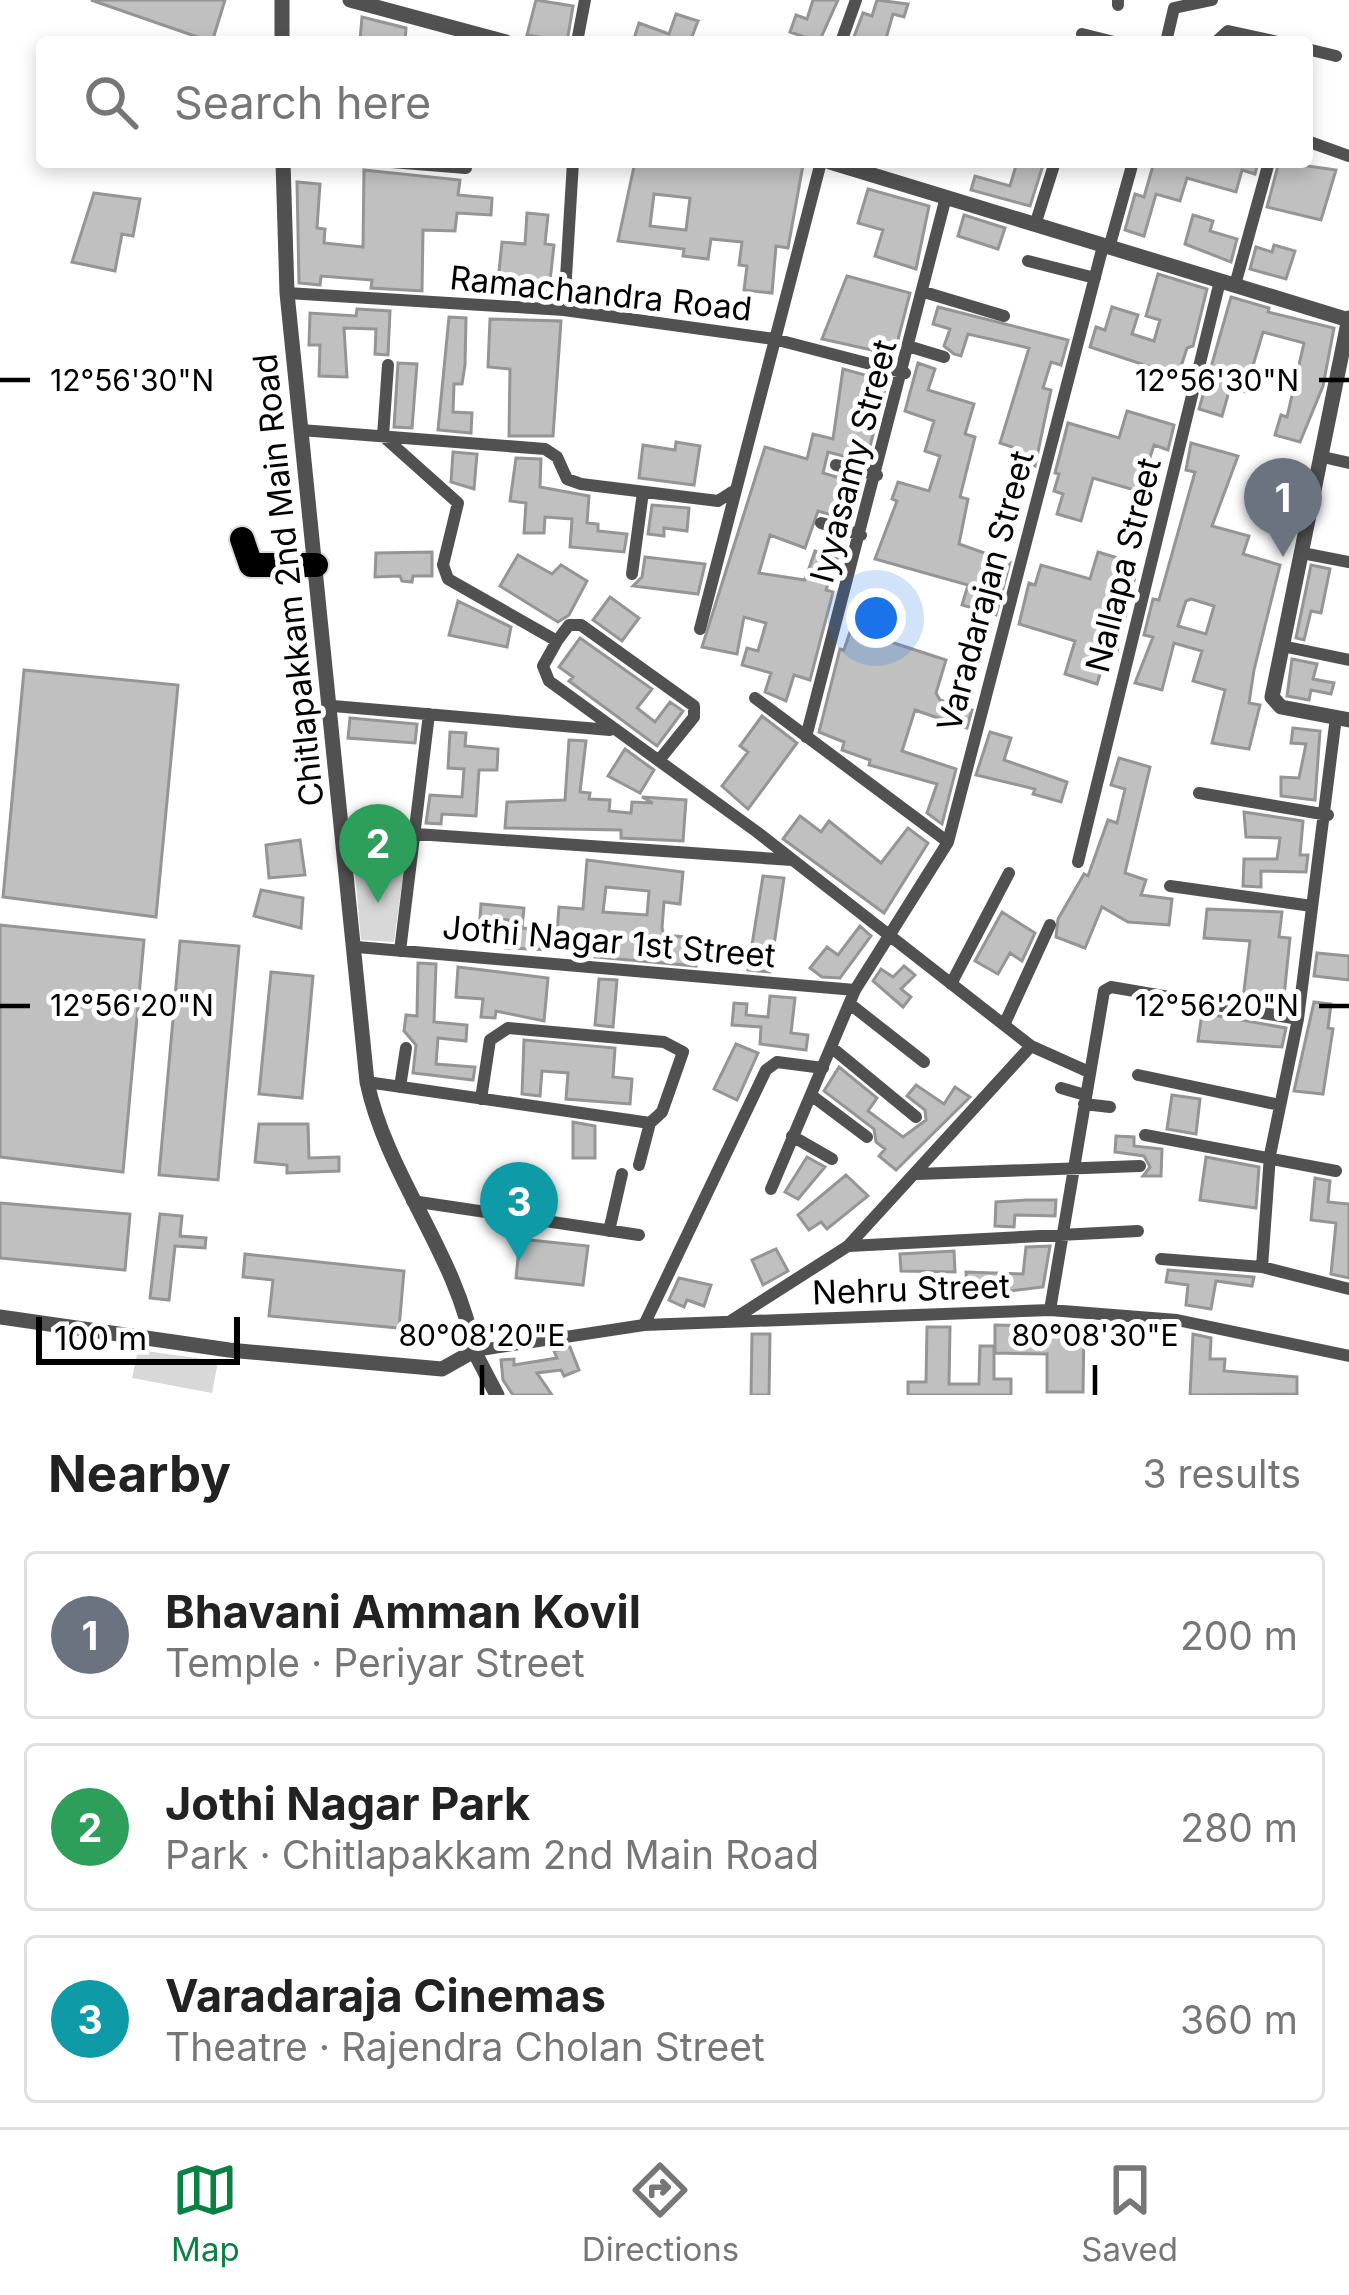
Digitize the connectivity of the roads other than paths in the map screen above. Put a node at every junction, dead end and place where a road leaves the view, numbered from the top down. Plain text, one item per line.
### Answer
1 (282, 0) edge
2 (350, 0) edge
3 (585, 0) edge
4 (856, 0) edge
5 (1212, 0) edge
6 (1179, 2) edge
7 (1082, 34) dead end
8 (282, 36) edge
9 (484, 36) edge
10 (579, 36) edge
11 (843, 36) edge
12 (1090, 36) edge
13 (1168, 36) edge
14 (1223, 36) edge
15 (1251, 36) edge
16 (1313, 50) edge
17 (1336, 56) dead end
18 (1313, 143) edge
19 (1349, 156) edge
20 (283, 168) edge
21 (573, 168) edge
22 (818, 168) edge
23 (850, 168) edge
24 (1053, 168) edge
25 (1131, 168) edge
26 (1267, 168) edge
27 (946, 197) junction
28 (1035, 225) junction
29 (1106, 247) junction
30 (1028, 261) dead end
31 (1095, 278) junction
32 (1227, 283) junction
33 (924, 292) junction
34 (287, 293) junction
35 (564, 310) junction
36 (1004, 316) dead end
37 (1349, 319) edge
38 (774, 339) junction
39 (911, 347) junction
40 (944, 357) dead end
41 (388, 365) dead end
42 (905, 373) junction
43 (1345, 376) edge
44 (301, 430) junction
45 (382, 436) junction
46 (1323, 457) junction
47 (1349, 463) edge
48 (836, 465) dead end
49 (877, 476) junction
50 (733, 491) junction
51 (644, 492) junction
52 (821, 523) dead end
53 (861, 535) junction
54 (242, 539) dead end
55 (1302, 553) junction
56 (1349, 562) edge
57 (316, 565) junction
58 (632, 574) dead end
59 (700, 629) dead end
60 (557, 641) junction
61 (1282, 646) junction
62 (1349, 659) edge
63 (755, 698) dead end
64 (333, 706) junction
65 (429, 714) junction
66 (1342, 718) edge
67 (612, 730) junction
68 (806, 737) junction
69 (660, 759) junction
70 (1199, 793) dead end
71 (1328, 815) junction
72 (344, 829) junction
73 (413, 834) junction
74 (948, 842) junction
75 (794, 860) junction
76 (1078, 862) dead end
77 (1009, 873) dead end
78 (1170, 886) dead end
79 (1312, 906) junction
80 (1050, 925) dead end
81 (890, 936) junction
82 (357, 947) junction
83 (400, 950) junction
84 (951, 984) junction
85 (852, 997) junction
86 (1298, 1019) junction
87 (1004, 1025) junction
88 (1031, 1046) junction
89 (831, 1047) junction
90 (406, 1048) dead end
91 (924, 1062) dead end
92 (823, 1068) junction
93 (1090, 1072) junction
94 (1138, 1075) dead end
95 (368, 1082) junction
96 (400, 1087) junction
97 (1061, 1088) dead end
98 (811, 1095) junction
99 (481, 1099) junction
100 (1085, 1100) junction
101 (1280, 1105) junction
102 (1110, 1107) dead end
103 (916, 1117) dead end
104 (650, 1123) junction
105 (1145, 1135) dead end
106 (792, 1136) junction
107 (867, 1137) dead end
108 (1270, 1155) junction
109 (832, 1159) dead end
110 (639, 1165) dead end
111 (1140, 1166) dead end
112 (1074, 1169) junction
113 (1336, 1171) dead end
114 (622, 1174) dead end
115 (917, 1174) junction
116 (771, 1189) dead end
117 (411, 1201) junction
118 (609, 1231) junction
119 (1138, 1231) dead end
120 (1063, 1234) junction
121 (639, 1235) dead end
122 (848, 1246) junction
123 (1161, 1259) dead end
124 (1262, 1267) junction
125 (1349, 1288) edge
126 (1050, 1310) junction
127 (0, 1317) edge
128 (728, 1323) junction
129 (644, 1325) junction
130 (474, 1351) junction
131 (1349, 1356) edge
132 (497, 1395) edge

1 - 8 street
2 - 9 street
3 - 10 street
4 - 11 street
5 - 6 street
6 - 13 street
7 - 12 street
14 - 15 street
16 - 17 street
18 - 19 street
20 - 34 street, Chitlapakkam 2nd Main Road
21 - 35 street
22 - 38 street
23 - 27 street
24 - 28 street
25 - 29 street, Varadarajan Street
26 - 32 street, Nallapa Street
27 - 28 street
27 - 33 street, Iyyasamy Street
28 - 29 street
29 - 31 street, Varadarajan Street
29 - 32 street
30 - 31 street
31 - 74 street, Varadarajan Street
32 - 37 street
32 - 76 street, Nallapa Street
33 - 36 street
33 - 39 street, Iyyasamy Street
34 - 35 street, Ramachandra Road
34 - 44 street, Chitlapakkam 2nd Main Road
35 - 38 street, Ramachandra Road
37 - 43 street
38 - 42 street, Ramachandra Road
38 - 50 street
39 - 40 street
39 - 42 street, Iyyasamy Street
41 - 45 street
42 - 49 street, Iyyasamy Street
43 - 46 street
44 - 45 street
44 - 57 street, Chitlapakkam 2nd Main Road
45 - 51 street
45 - 60 street
46 - 47 street
46 - 55 street
48 - 49 street
49 - 53 street, Iyyasamy Street
50 - 51 street
50 - 59 street
51 - 58 street
52 - 53 street
53 - 68 street, Iyyasamy Street
54 - 57 highway
55 - 56 street
55 - 61 street
57 - 64 street, Chitlapakkam 2nd Main Road
60 - 67 street
60 - 69 street
61 - 62 street
61 - 66 street
63 - 68 street
64 - 65 street
64 - 72 street, Chitlapakkam 2nd Main Road
65 - 67 street
65 - 73 street
66 - 71 street
67 - 69 street
68 - 74 street
69 - 75 street
70 - 71 street
71 - 79 street
72 - 73 street
72 - 82 street, Chitlapakkam 2nd Main Road
73 - 75 street
73 - 83 street
74 - 81 street, Varadarajan Street
75 - 81 street
77 - 84 street
78 - 79 street
79 - 86 street
80 - 87 street
81 - 84 street
81 - 85 street, Varadarajan Street
82 - 83 street, Jothi Nagar 1st Street
82 - 95 street, Chitlapakkam 2nd Main Road
83 - 85 street, Jothi Nagar 1st Street
84 - 87 street
85 - 89 street, Varadarajan Street
85 - 91 street
86 - 93 street
86 - 101 street
87 - 88 street
88 - 93 street
88 - 115 street
89 - 92 street, Varadarajan Street
89 - 103 street
90 - 96 street
92 - 98 street, Varadarajan Street
92 - 129 street
93 - 100 street
94 - 101 street
95 - 96 street
95 - 117 street, Chitlapakkam 2nd Main Road
96 - 99 street
97 - 100 street
98 - 106 street, Varadarajan Street
98 - 107 street
99 - 104 street
99 - 104 street
100 - 102 street
100 - 112 street
101 - 108 street
104 - 110 street
105 - 108 street
106 - 109 street
106 - 116 street, Varadarajan Street
108 - 113 street
108 - 124 street
111 - 112 street
112 - 115 street
112 - 120 street
114 - 118 street
115 - 122 street
117 - 118 street
117 - 130 street, Chitlapakkam 2nd Main Road
118 - 121 street
119 - 120 street
120 - 122 street
120 - 126 street
122 - 128 street
123 - 124 street
124 - 125 street
126 - 128 street, Nehru Street
126 - 131 street, Nehru Street
127 - 130 street
128 - 129 street, Nehru Street
129 - 130 street, Nehru Street
130 - 132 street, Chitlapakkam 2nd Main Road

